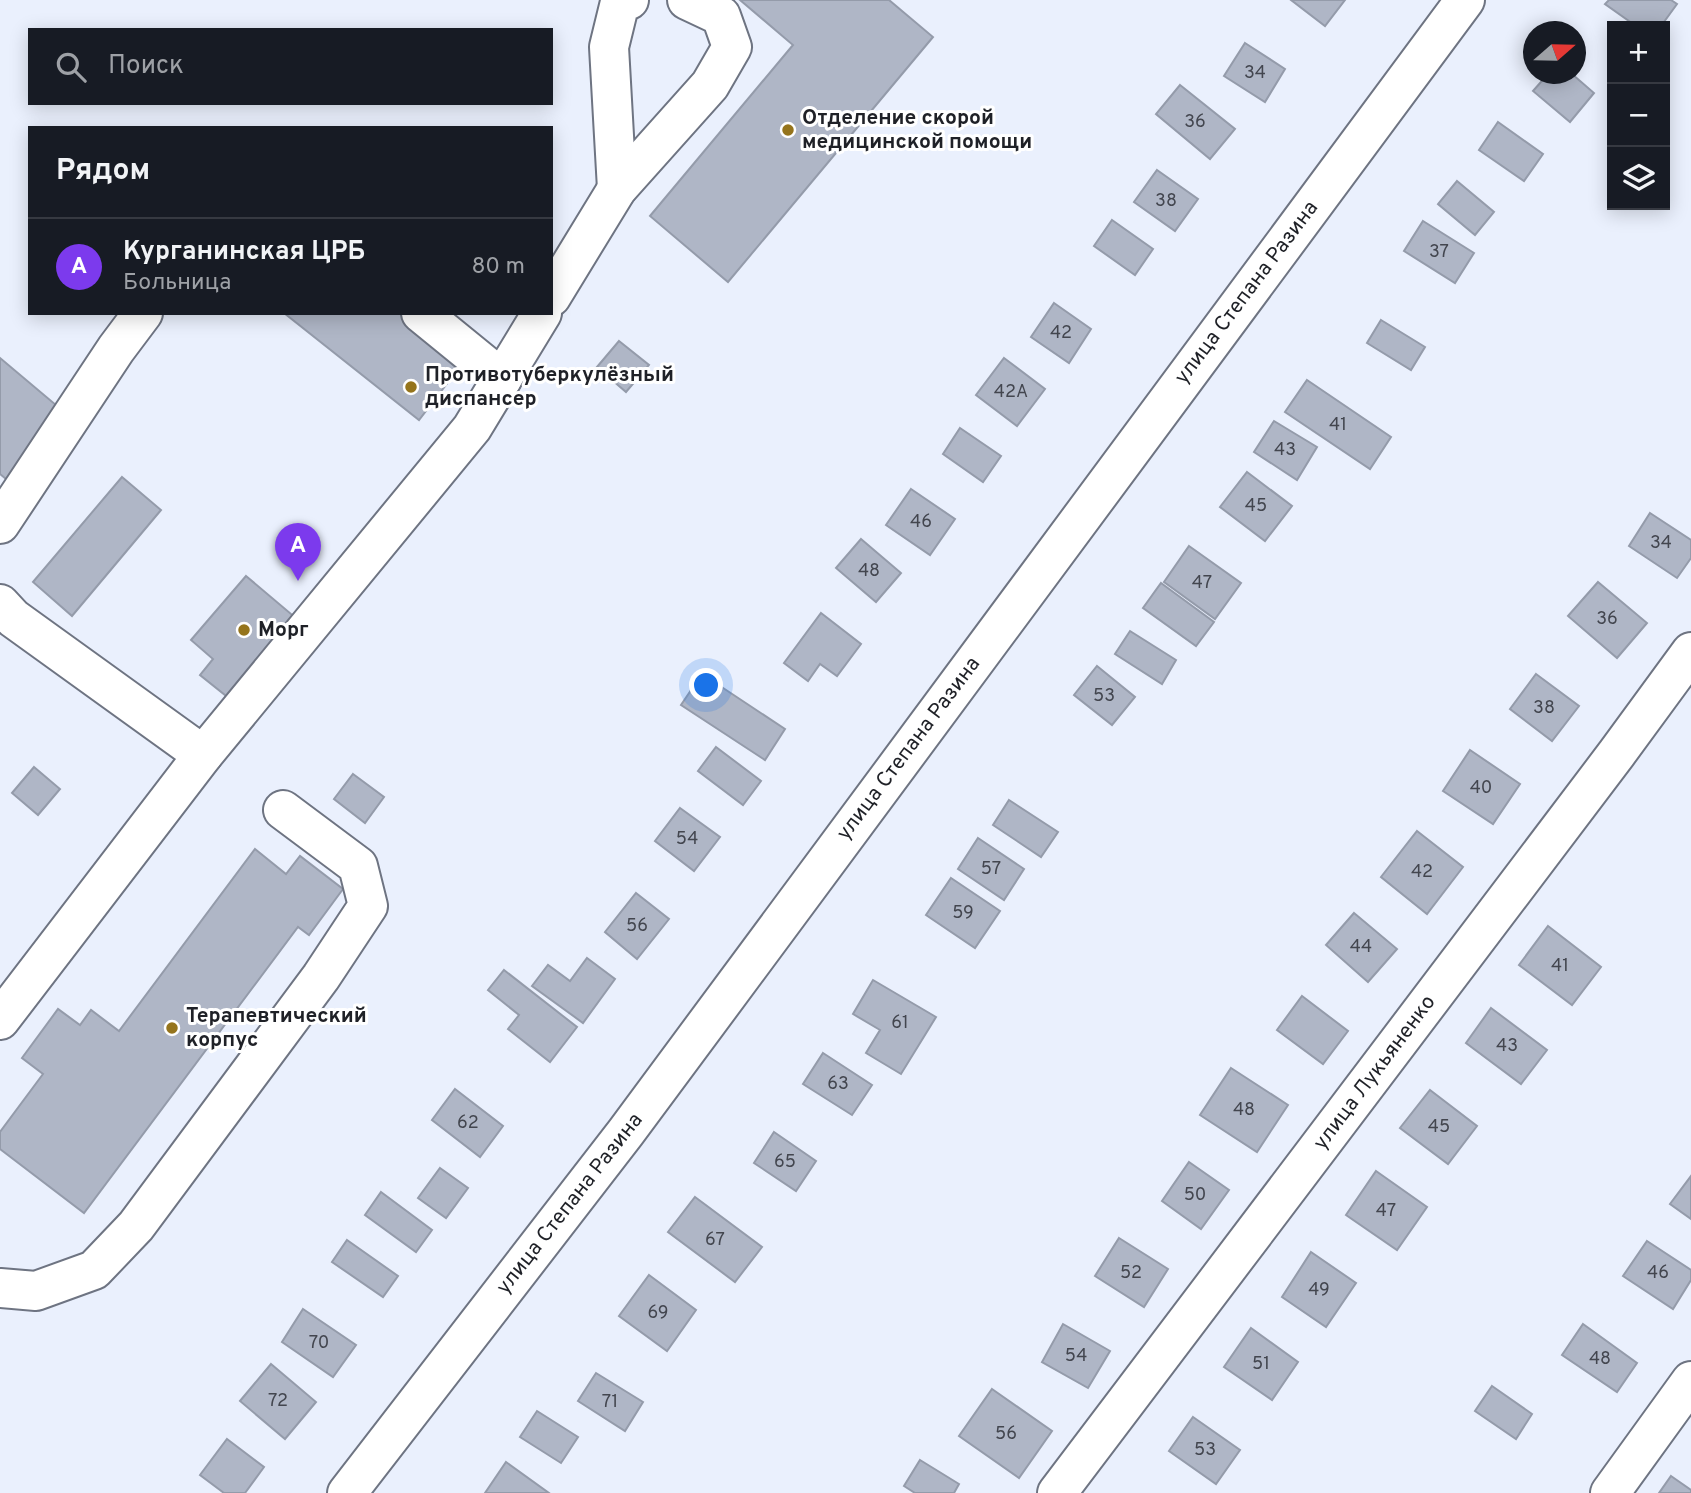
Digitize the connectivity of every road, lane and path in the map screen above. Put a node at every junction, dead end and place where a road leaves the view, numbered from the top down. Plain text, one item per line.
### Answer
1 (629, 0) edge
2 (687, 0) edge
3 (1465, 0) edge
4 (617, 189) junction
5 (553, 294) edge
6 (142, 315) edge
7 (423, 315) edge
8 (541, 315) edge
9 (502, 379) junction
10 (0, 524) edge
11 (0, 604) edge
12 (1691, 652) edge
13 (203, 755) junction
14 (283, 810) dead end
15 (0, 1020) edge
16 (0, 1287) edge
17 (1691, 1381) edge
18 (347, 1493) edge
19 (1057, 1493) edge
20 (1610, 1493) edge

1 - 4 street
2 - 4 street
3 - 18 street, улица Степана Разина
4 - 5 street
6 - 10 street
7 - 9 street
8 - 9 street
9 - 13 street
11 - 13 street
12 - 19 street, улица Лукьяненко
13 - 15 street
14 - 16 street
17 - 20 street

